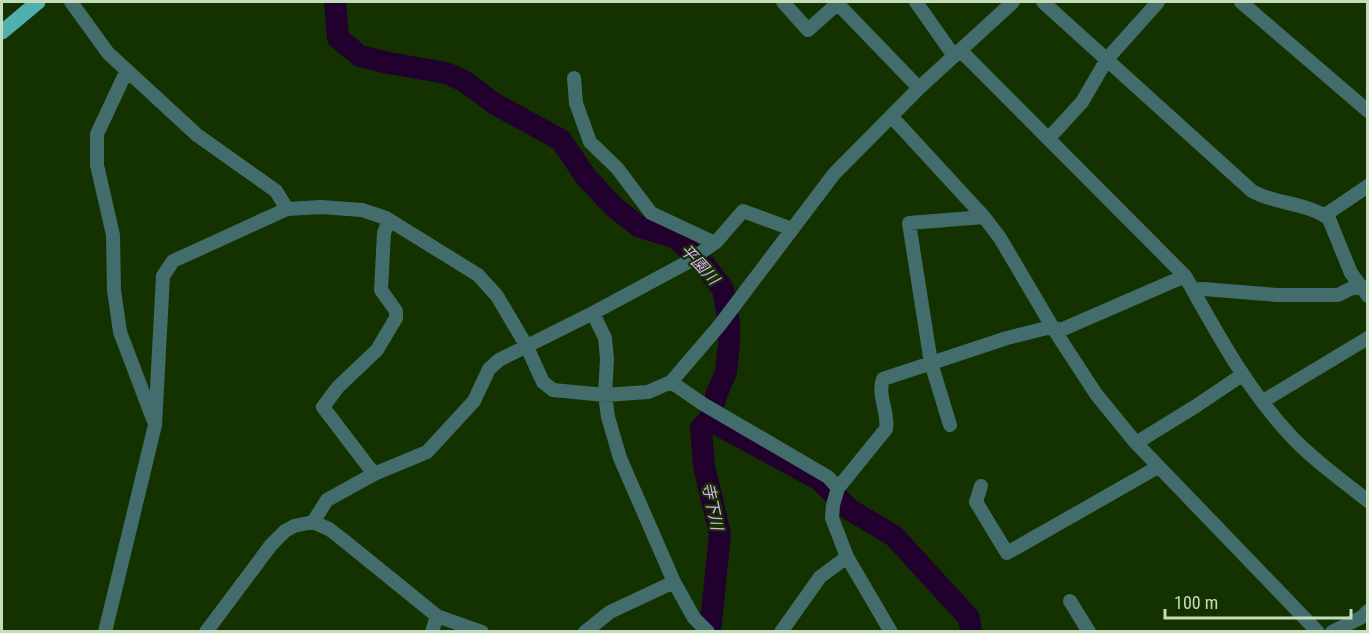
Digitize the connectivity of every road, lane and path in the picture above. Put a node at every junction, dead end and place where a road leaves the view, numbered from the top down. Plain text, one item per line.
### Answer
1 (38, 2) edge
2 (71, 2) edge
3 (783, 2) edge
4 (916, 2) edge
5 (1013, 2) edge
6 (1043, 2) edge
7 (1158, 2) edge
8 (1241, 2) edge
9 (836, 3) edge
10 (2, 32) edge
11 (957, 53) junction
12 (1107, 58) junction
13 (127, 70) junction
14 (574, 78) dead end
15 (919, 88) junction
16 (1368, 111) edge
17 (891, 116) junction
18 (1049, 138) junction
19 (1368, 186) edge
20 (287, 209) junction
21 (1325, 215) junction
22 (984, 217) junction
23 (389, 220) junction
24 (792, 229) junction
25 (710, 247) junction
26 (1185, 276) junction
27 (1193, 290) junction
28 (1365, 290) edge
29 (592, 313) junction
30 (1053, 328) junction
31 (1368, 338) edge
32 (526, 345) junction
33 (931, 363) junction
34 (1242, 375) junction
35 (671, 382) junction
36 (604, 395) junction
37 (1263, 401) junction
38 (155, 425) junction
39 (950, 425) dead end
40 (1136, 443) junction
41 (1158, 467) junction
42 (374, 474) junction
43 (981, 486) dead end
44 (838, 488) junction
45 (1368, 501) edge
46 (313, 522) junction
47 (847, 557) junction
48 (674, 582) junction
49 (1070, 601) dead end
50 (1368, 611) edge
51 (437, 616) junction
52 (705, 629) edge
53 (105, 632) edge
54 (206, 632) edge
55 (432, 632) edge
56 (482, 632) edge
57 (585, 632) edge
58 (781, 632) edge
59 (891, 632) edge
60 (1089, 632) edge
61 (1318, 632) edge
62 (1332, 632) edge

1 - 10 main road
2 - 13 street
3 - 9 street
4 - 11 street
5 - 11 street
6 - 12 street
7 - 12 street
8 - 16 street
9 - 15 street
11 - 15 street
11 - 18 street
12 - 18 street
12 - 21 street
13 - 20 street
13 - 38 street
14 - 25 street
15 - 17 street
17 - 22 street
17 - 24 street
18 - 26 street
19 - 21 street
20 - 23 street
20 - 38 street
21 - 28 street
22 - 30 street
22 - 33 street
23 - 32 street
23 - 42 street
24 - 25 street
24 - 35 street
25 - 29 street
26 - 27 street
26 - 30 street
27 - 28 street
27 - 34 street
29 - 32 street
29 - 36 street
30 - 33 street
30 - 40 street
31 - 37 street
32 - 36 street
32 - 42 street
33 - 39 street
33 - 44 street
34 - 37 street
34 - 40 street
35 - 36 street
35 - 44 street
36 - 48 street
37 - 45 street
38 - 53 street
40 - 41 street
41 - 43 street
41 - 61 street
42 - 46 street
44 - 47 street
46 - 51 street
46 - 54 street
47 - 58 street
47 - 59 street
48 - 52 street
48 - 57 street
49 - 60 street
50 - 62 street
51 - 55 street
51 - 56 street

